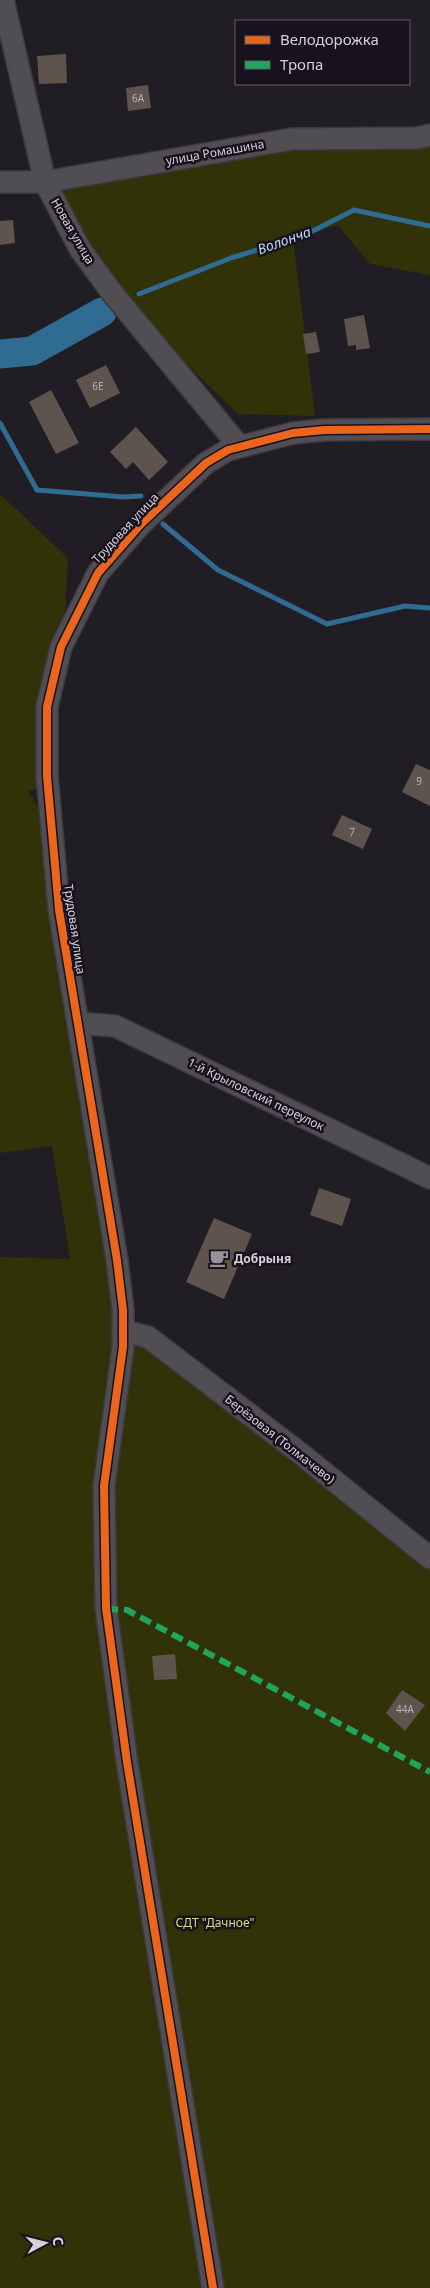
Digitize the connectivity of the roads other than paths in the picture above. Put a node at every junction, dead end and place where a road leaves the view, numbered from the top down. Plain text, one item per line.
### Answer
1 (2, 0) edge
2 (430, 134) edge
3 (0, 182) edge
4 (46, 182) junction
5 (430, 429) edge
6 (239, 446) junction
7 (78, 1023) junction
8 (430, 1178) edge
9 (123, 1331) junction
10 (430, 1558) edge
11 (213, 2288) edge

1 - 4 street, Новая улица
2 - 4 street, улица Ромашина
3 - 4 street, улица Ромашина
4 - 6 street, Новая улица
5 - 6 street, Трудовая улица
6 - 7 street, Трудовая улица
7 - 8 street, 1-й Крыловский переулок
7 - 9 street, Трудовая улица
9 - 10 street, Берёзовая (Толмачево)
9 - 11 street, Трудовая улица

